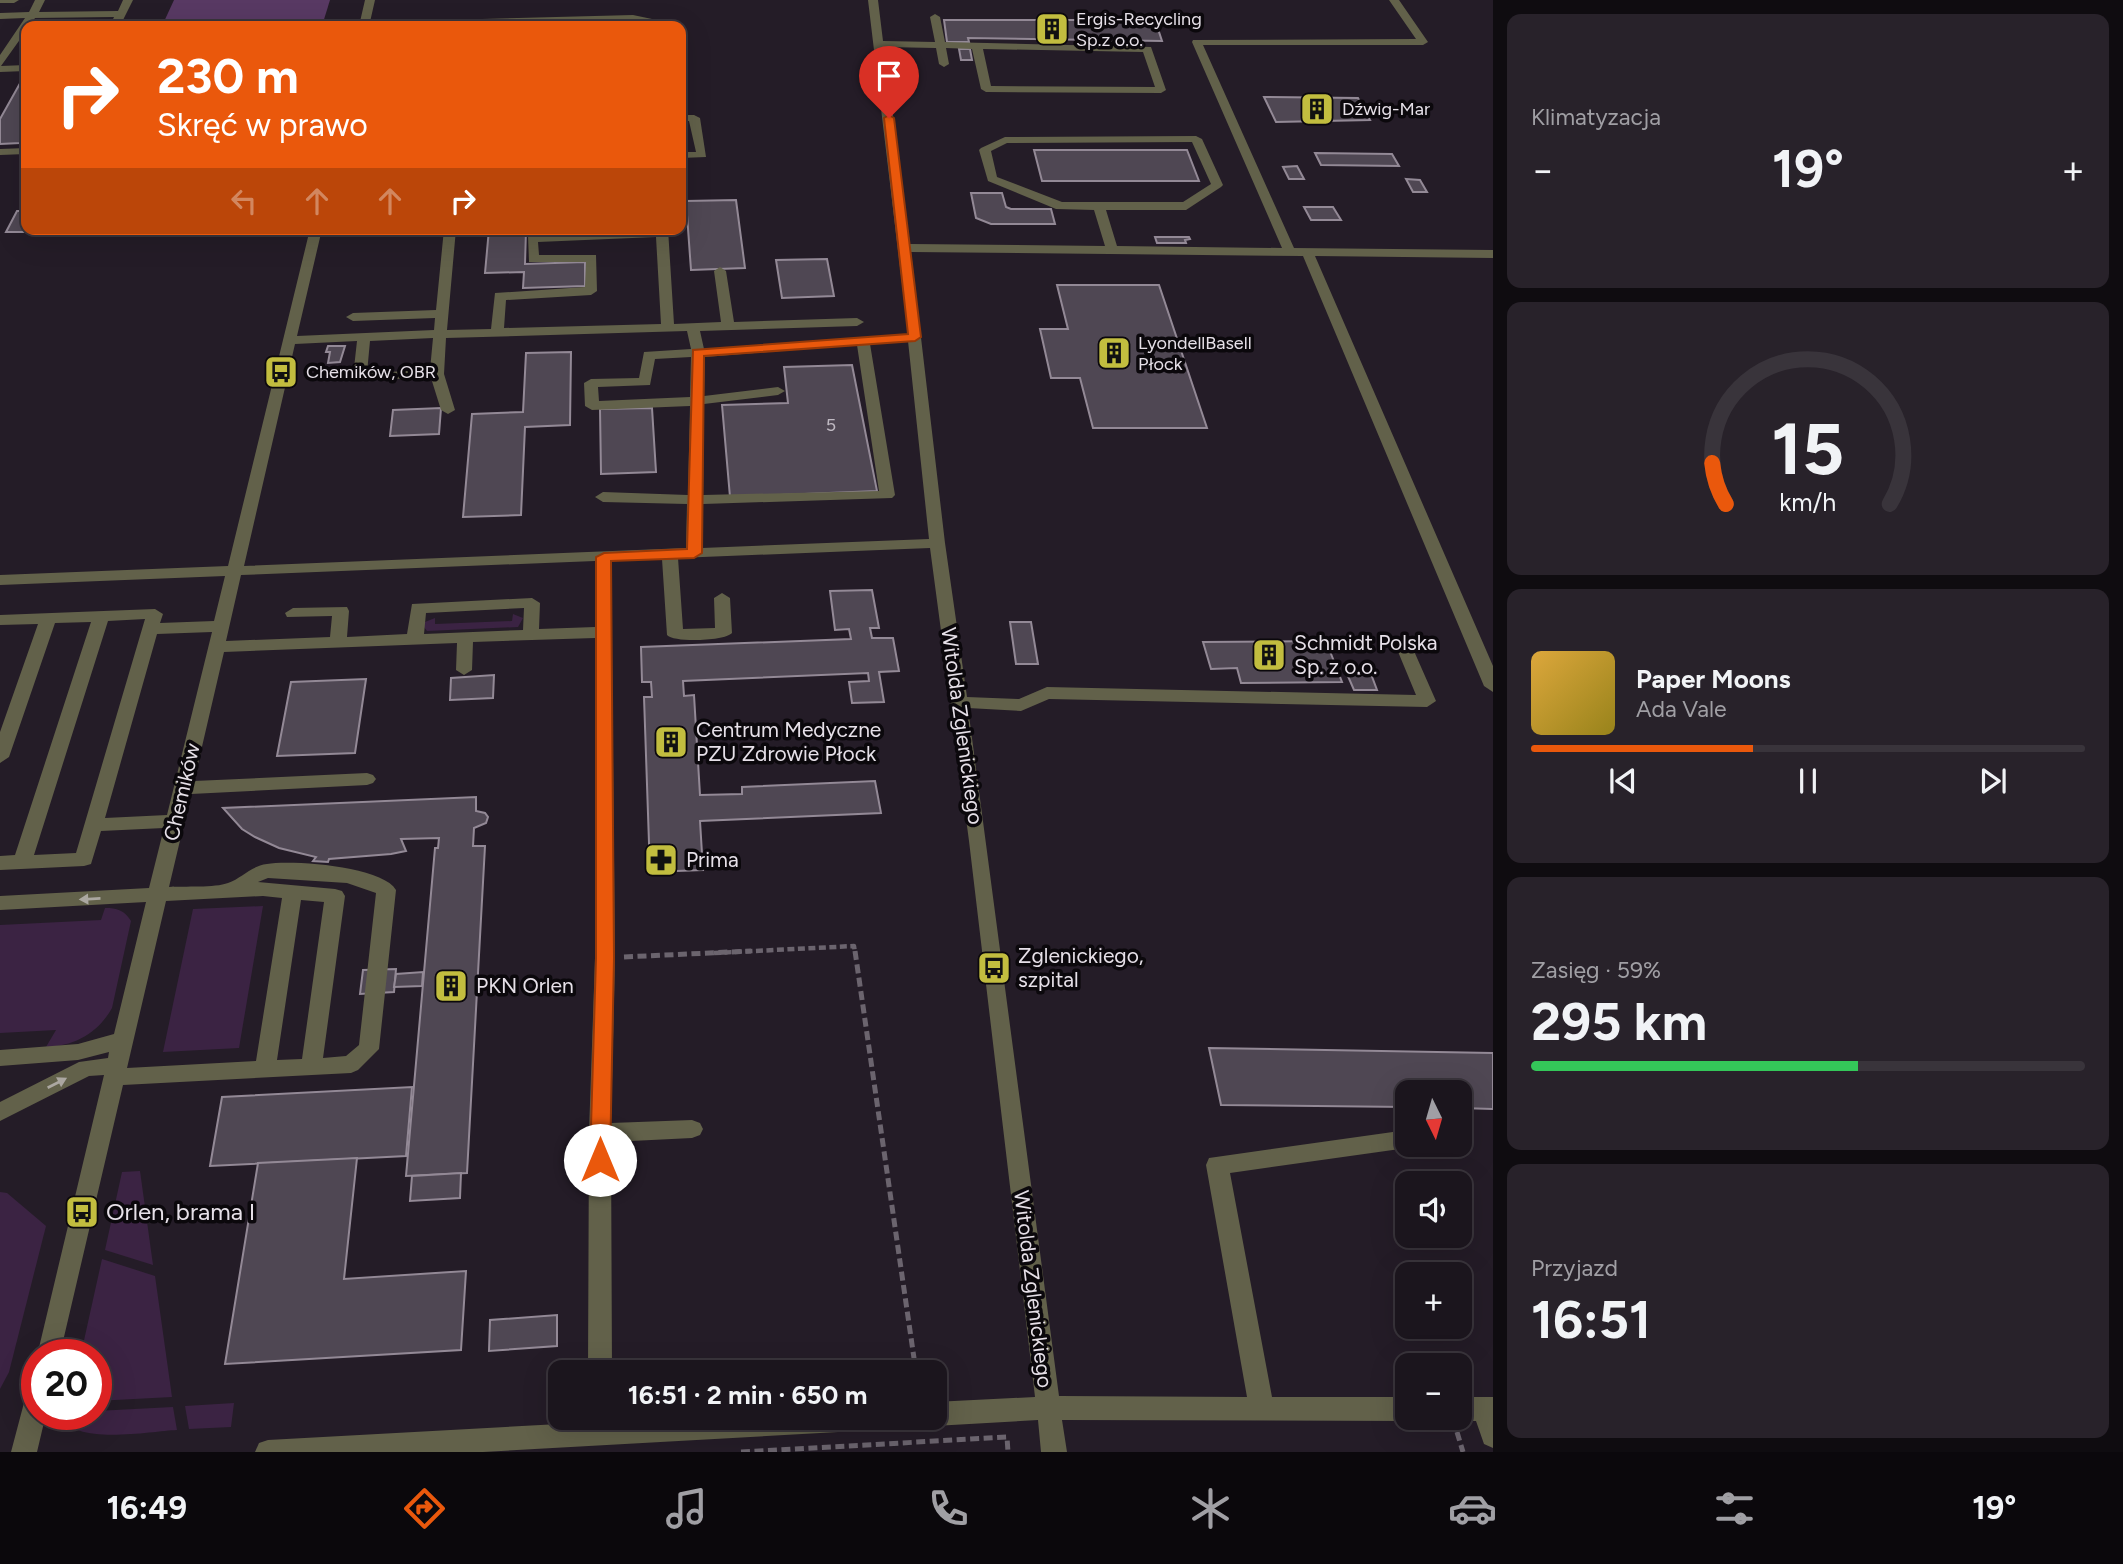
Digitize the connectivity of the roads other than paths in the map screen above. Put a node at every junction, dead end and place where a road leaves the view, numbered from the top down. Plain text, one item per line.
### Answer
1 (0, 0) edge
2 (14, 0) edge
3 (40, 0) edge
4 (128, 0) edge
5 (370, 0) edge
6 (873, 0) edge
7 (1394, 0) edge
8 (121, 14) junction
9 (32, 15) junction
10 (0, 16) edge
11 (935, 17) dead end
12 (28, 21) edge
13 (118, 21) edge
14 (365, 21) edge
15 (552, 21) edge
16 (644, 21) edge
17 (21, 32) edge
18 (880, 44) junction
19 (943, 46) junction
20 (977, 46) junction
21 (0, 63) edge
22 (944, 64) dead end
23 (21, 68) edge
24 (0, 69) edge
25 (686, 118) edge
26 (21, 151) edge
27 (0, 152) edge
28 (686, 155) edge
29 (1099, 206) junction
30 (315, 235) edge
31 (449, 235) edge
32 (597, 235) edge
33 (662, 235) edge
34 (904, 248) junction
35 (1112, 250) junction
36 (1289, 251) junction
37 (1307, 251) junction
38 (1493, 254) edge
39 (720, 271) dead end
40 (442, 314) junction
41 (353, 317) dead end
42 (858, 321) dead end
43 (728, 326) junction
44 (693, 327) junction
45 (667, 328) junction
46 (497, 332) junction
47 (440, 334) junction
48 (364, 337) junction
49 (915, 337) junction
50 (289, 340) junction
51 (863, 341) junction
52 (698, 353) junction
53 (437, 374) junction
54 (778, 391) dead end
55 (697, 401) junction
56 (448, 410) dead end
57 (603, 497) dead end
58 (695, 500) junction
59 (937, 543) junction
60 (694, 553) junction
61 (670, 554) junction
62 (604, 557) junction
63 (235, 570) junction
64 (0, 580) edge
65 (722, 598) dead end
66 (293, 613) dead end
67 (101, 616) junction
68 (49, 617) junction
69 (0, 620) edge
70 (222, 626) junction
71 (151, 629) junction
72 (604, 632) junction
73 (531, 635) junction
74 (466, 637) junction
75 (415, 639) junction
76 (1402, 642) dead end
77 (338, 643) junction
78 (217, 647) junction
79 (464, 670) dead end
80 (1493, 686) edge
81 (959, 702) junction
82 (0, 757) edge
83 (367, 779) dead end
84 (183, 788) junction
85 (175, 821) junction
86 (94, 825) junction
87 (22, 862) junction
88 (0, 863) edge
89 (232, 890) junction
90 (293, 891) junction
91 (158, 895) junction
92 (0, 904) edge
93 (123, 1040) junction
94 (0, 1058) edge
95 (311, 1066) junction
96 (265, 1069) junction
97 (116, 1071) junction
98 (0, 1112) edge
99 (692, 1129) dead end
100 (600, 1133) junction
101 (1395, 1141) edge
102 (51, 1339) edge
103 (600, 1360) edge
104 (1048, 1408) junction
105 (1262, 1409) junction
106 (1395, 1409) edge
107 (1489, 1409) edge
108 (947, 1413) edge
109 (1472, 1414) edge
110 (548, 1429) edge
111 (29, 1430) edge
112 (1493, 1436) edge
113 (24, 1452) edge
114 (268, 1452) edge
115 (1054, 1452) edge

1 - 2 street
3 - 9 street
4 - 8 street
5 - 14 street
6 - 18 street, Witolda Zglenickiego
7 - 36 street
8 - 9 street
8 - 13 street
9 - 10 street
9 - 12 street
11 - 19 street
15 - 16 street
17 - 21 street
18 - 19 street
18 - 34 street, Witolda Zglenickiego
19 - 20 street
19 - 22 street
20 - 20 street
23 - 24 street
25 - 28 street
26 - 27 street
29 - 29 street
29 - 35 street
30 - 50 street, Chemików
31 - 40 street
32 - 46 street
33 - 45 street
34 - 35 street
34 - 49 street, Witolda Zglenickiego
35 - 36 street
36 - 37 street
37 - 38 street
37 - 80 street
39 - 43 street
40 - 41 street
40 - 47 street
42 - 43 street
43 - 44 street
44 - 45 street
44 - 52 street
45 - 46 street
46 - 47 street
47 - 48 street
47 - 53 street
48 - 50 street
48 - 53 street
49 - 51 street
49 - 59 street, Witolda Zglenickiego
50 - 63 street, Chemików
51 - 52 street
51 - 58 street
52 - 55 street
52 - 55 street
53 - 56 street
54 - 55 street
55 - 58 street
57 - 58 street
58 - 60 street
59 - 60 street
59 - 81 street, Witolda Zglenickiego
60 - 61 street
61 - 62 street
61 - 65 street
62 - 63 street
62 - 72 street
63 - 64 street
63 - 70 street, Chemików
66 - 77 street
67 - 68 street
67 - 71 street
67 - 87 street
68 - 69 street
68 - 82 street
70 - 71 street
70 - 78 street, Chemików
71 - 86 street
72 - 73 street
72 - 100 street
73 - 74 street
73 - 75 street
74 - 75 street
74 - 79 street
75 - 77 street
76 - 81 street
77 - 78 street
78 - 84 street, Chemików
81 - 104 street, Witolda Zglenickiego
83 - 84 street
84 - 85 street, Chemików
85 - 86 street
85 - 91 street, Chemików
86 - 87 street
87 - 88 street
89 - 90 street
89 - 91 street
89 - 95 street
90 - 95 street
90 - 96 street
91 -> 92 street
91 - 93 street, Chemików
93 - 94 street
93 - 97 street, Chemików
95 - 96 street
96 - 97 street
98 -> 97 street
97 - 102 street, Chemików
99 - 100 street
100 - 103 street
101 - 105 street
104 - 105 street
104 - 108 street
104 - 115 street, Witolda Zglenickiego
105 - 106 street
107 - 109 street
107 - 112 street
110 - 114 street
111 - 113 street

